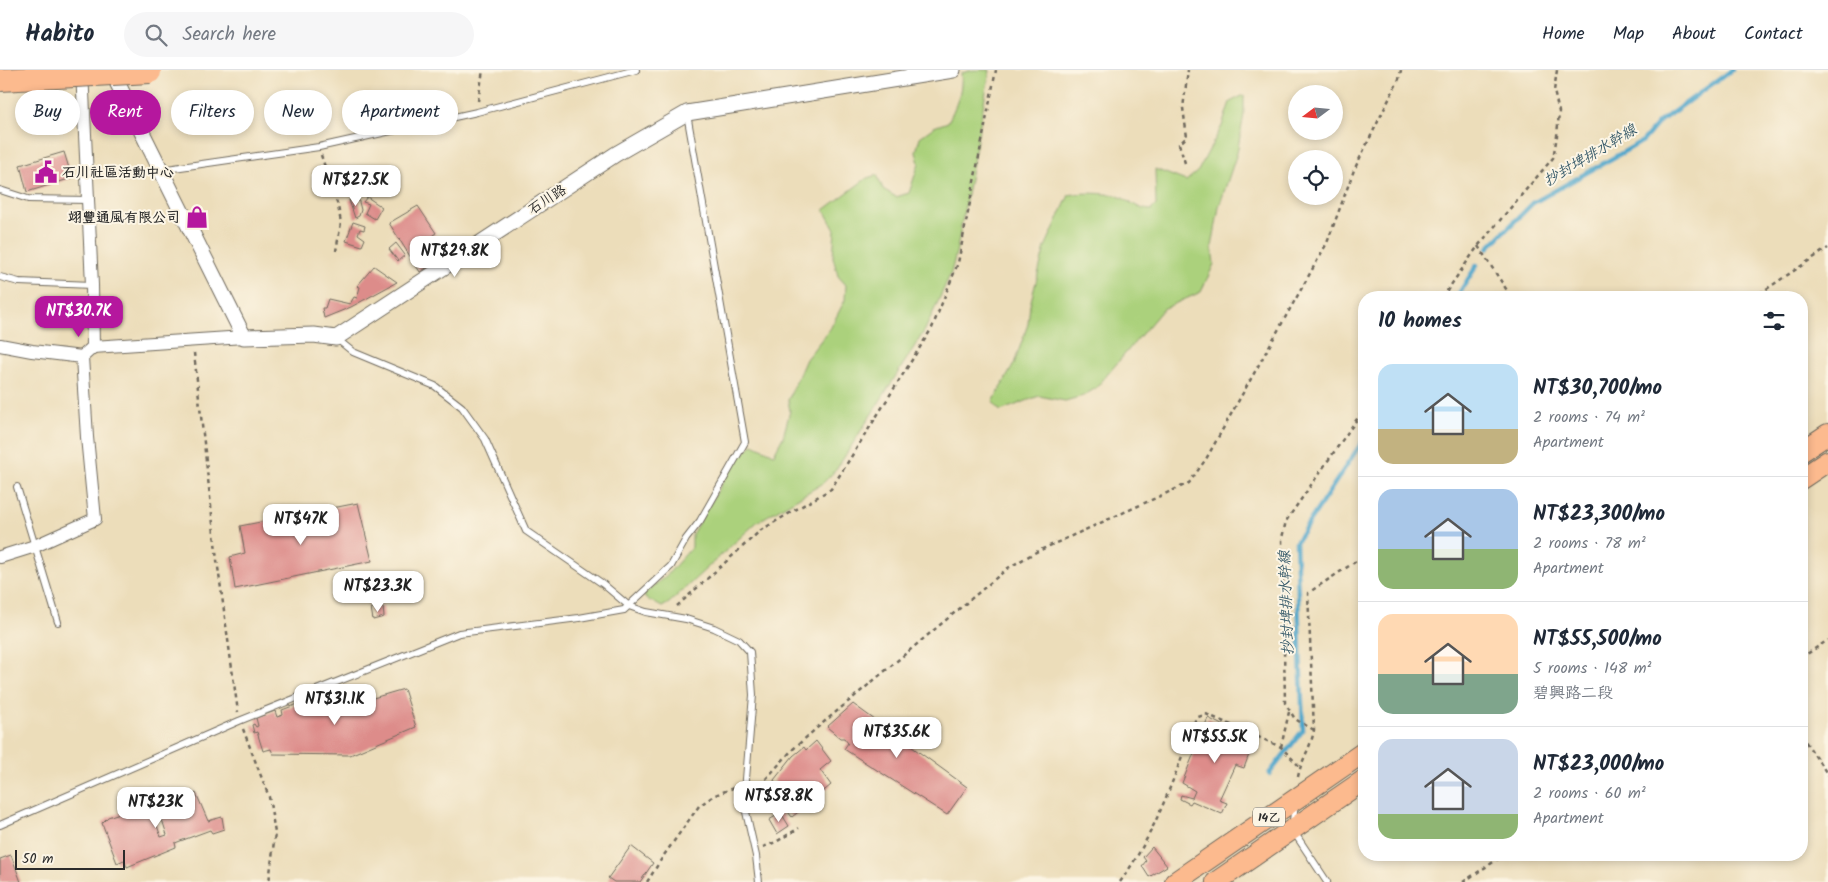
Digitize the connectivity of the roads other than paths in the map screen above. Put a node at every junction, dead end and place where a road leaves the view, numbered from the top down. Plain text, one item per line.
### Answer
1 (82, 70) edge
2 (111, 70) edge
3 (636, 70) edge
4 (952, 70) edge
5 (150, 72) dead end
6 (0, 80) edge
7 (687, 113) junction
8 (160, 170) junction
9 (0, 190) edge
10 (88, 200) junction
11 (0, 277) edge
12 (92, 285) junction
13 (244, 337) junction
14 (336, 338) junction
15 (0, 345) edge
16 (93, 346) junction
17 (82, 357) junction
18 (1828, 434) edge
19 (1808, 447) edge
20 (1828, 461) edge
21 (1808, 474) edge
22 (17, 487) dead end
23 (35, 546) junction
24 (0, 557) edge
25 (629, 606) junction
26 (58, 622) dead end
27 (1358, 756) edge
28 (1358, 784) edge
29 (1296, 798) junction
30 (0, 826) edge
31 (1292, 830) junction
32 (759, 882) edge
33 (1175, 882) edge
34 (1216, 882) edge
35 (1327, 882) edge

1 - 10 street
2 - 8 street
3 - 8 lane
4 - 7 street, 石川路
5 - 6 highway, bridge
7 - 14 street, 石川路
7 - 25 lane
8 - 13 street
9 - 10 lane
10 - 12 street
11 - 12 lane
12 - 16 street
13 - 14 street
13 - 16 street
14 - 25 lane
15 - 17 street
16 - 17 street
17 - 23 street
18 - 19 main road
20 - 21 main road
22 - 23 lane
23 - 24 street
23 - 26 lane
25 - 30 lane
25 - 32 lane
27 - 29 main road, 14乙
28 - 31 main road, 14乙
29 - 31 lane
29 - 33 main road, 14乙
31 - 34 main road, 14乙
31 - 35 lane

